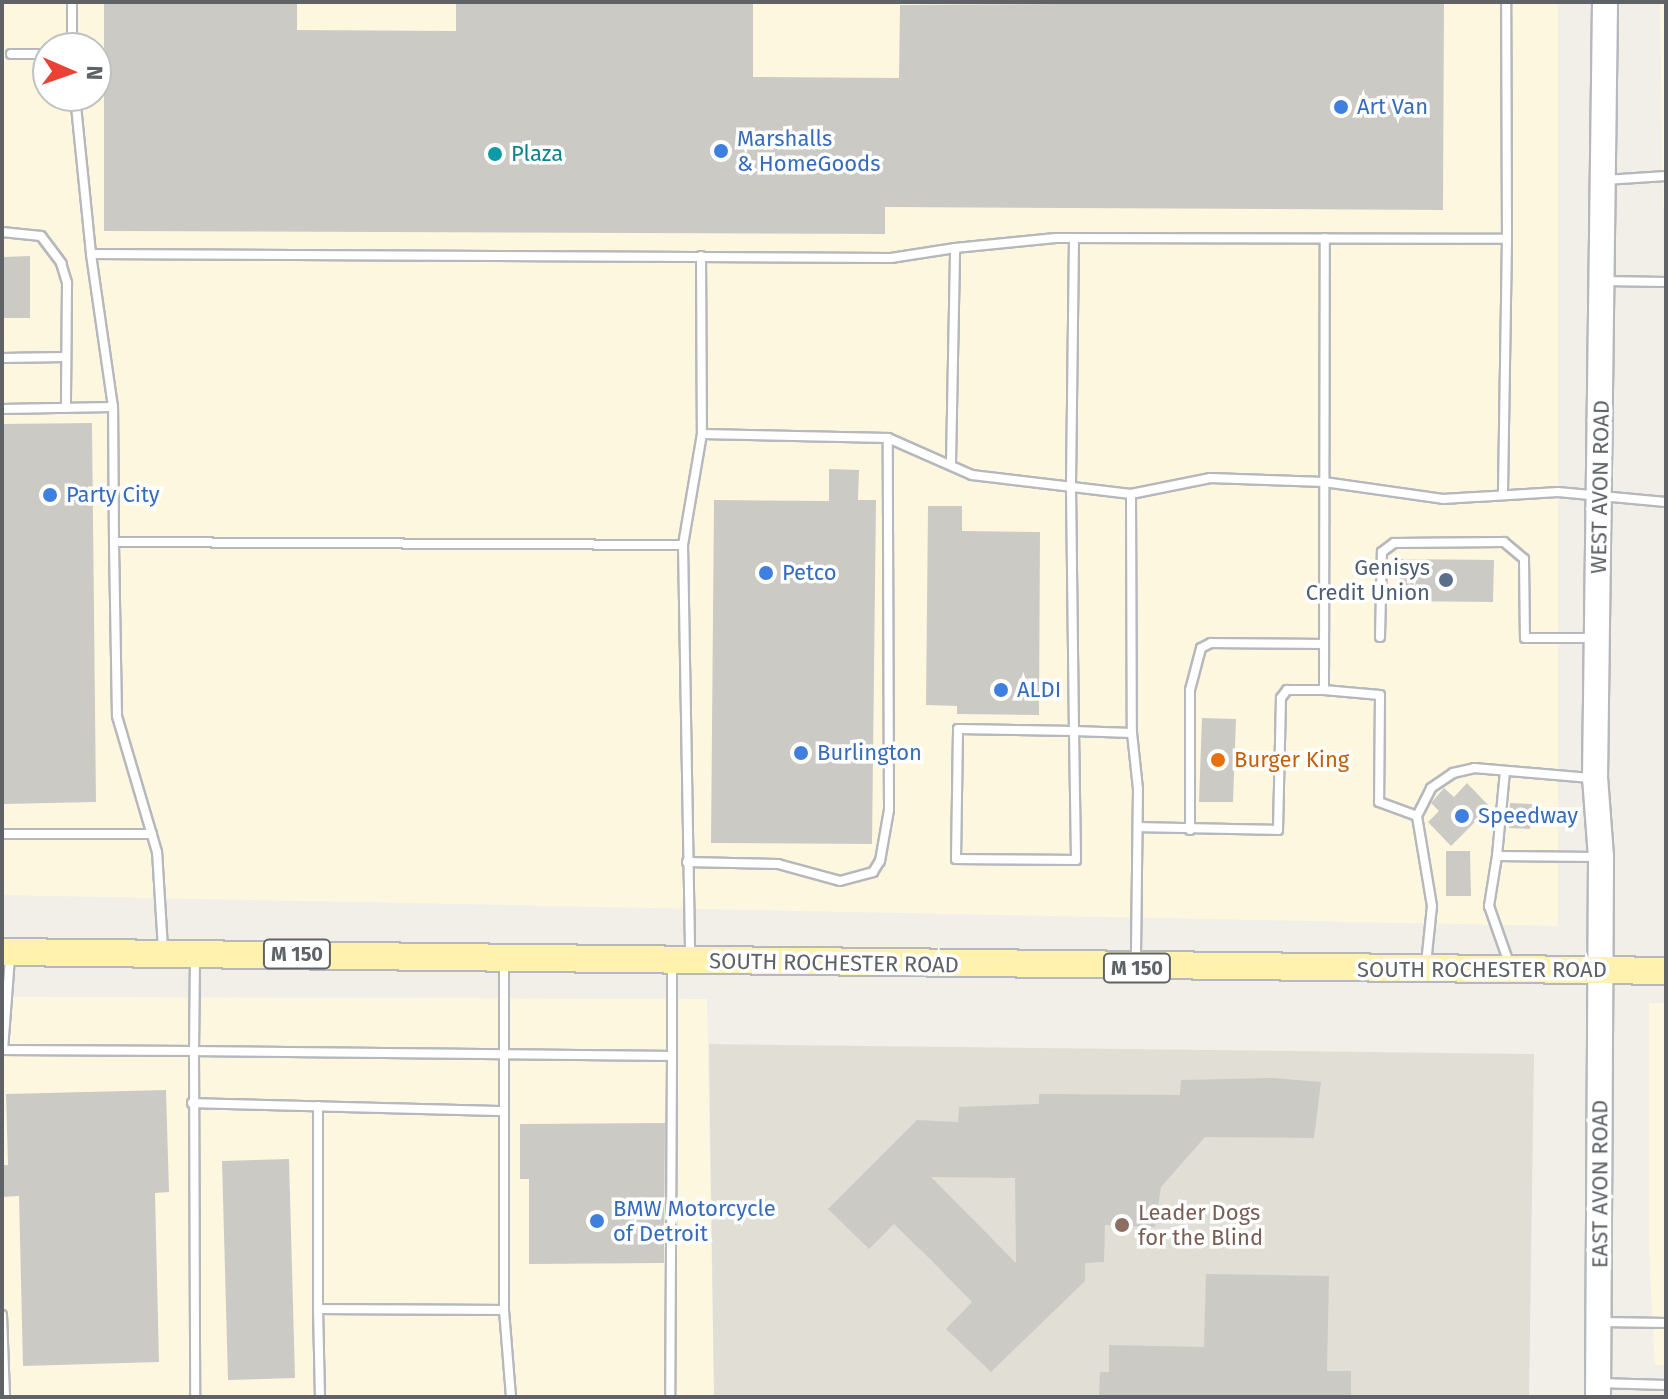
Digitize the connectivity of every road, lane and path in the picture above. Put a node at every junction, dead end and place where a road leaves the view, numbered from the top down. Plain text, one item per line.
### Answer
1 (72, 2) edge
2 (1506, 2) edge
3 (1605, 2) edge
4 (72, 32) edge
5 (11, 54) dead end
6 (32, 54) edge
7 (77, 112) edge
8 (1666, 176) edge
9 (1604, 180) junction
10 (2, 232) edge
11 (1074, 238) junction
12 (1325, 238) junction
13 (1507, 239) junction
14 (955, 248) junction
15 (91, 254) junction
16 (701, 256) junction
17 (1603, 281) junction
18 (1666, 282) edge
19 (66, 357) junction
20 (2, 358) edge
21 (113, 407) junction
22 (66, 408) junction
23 (2, 409) edge
24 (702, 434) junction
25 (888, 438) junction
26 (951, 463) junction
27 (1324, 482) junction
28 (1071, 487) junction
29 (1503, 492) junction
30 (1131, 494) junction
31 (1600, 496) junction
32 (1666, 502) edge
33 (114, 542) junction
34 (683, 545) junction
35 (1380, 637) dead end
36 (1598, 638) junction
37 (1324, 644) junction
38 (1324, 690) junction
39 (1074, 731) junction
40 (1132, 733) junction
41 (1505, 771) junction
42 (1595, 778) junction
43 (1417, 816) junction
44 (1138, 827) junction
45 (1190, 830) junction
46 (2, 834) edge
47 (152, 834) junction
48 (1497, 856) junction
49 (1601, 857) junction
50 (687, 862) junction
51 (6, 952) edge
52 (195, 953) junction
53 (163, 954) junction
54 (504, 957) junction
55 (681, 960) junction
56 (1136, 968) junction
57 (1600, 971) junction
58 (1666, 971) edge
59 (1425, 972) junction
60 (1512, 972) junction
61 (2, 1051) edge
62 (194, 1051) junction
63 (504, 1055) junction
64 (672, 1056) junction
65 (192, 1103) junction
66 (318, 1106) junction
67 (504, 1111) junction
68 (318, 1309) junction
69 (504, 1310) junction
70 (2, 1315) edge
71 (1600, 1322) junction
72 (1666, 1323) edge
73 (1666, 1385) edge
74 (1598, 1390) edge
75 (5, 1397) edge
76 (195, 1397) edge
77 (320, 1397) edge
78 (511, 1397) edge
79 (670, 1397) edge

1 - 4 lane
2 - 13 lane
3 - 9 main road, WEST AVON ROAD
5 - 6 lane
7 - 15 lane
8 - 9 lane
9 - 17 main road, WEST AVON ROAD
10 - 19 lane
11 - 12 lane
11 - 14 lane
11 - 28 lane
12 - 13 lane
12 - 27 lane
13 - 29 lane
14 - 16 lane
14 - 26 lane
15 - 16 lane
15 - 21 lane
16 - 24 lane
17 - 18 lane
17 - 31 main road, WEST AVON ROAD
19 - 20 lane
19 - 22 lane
21 - 22 lane
21 - 33 lane
22 - 23 lane
24 - 25 lane
24 - 34 lane
25 - 26 lane
25 - 50 lane
26 - 28 lane
27 - 29 lane
27 - 30 lane
27 - 37 lane
28 - 30 lane
28 - 39 lane
29 - 31 lane
30 - 40 lane
31 - 32 lane
31 - 36 main road, WEST AVON ROAD
33 - 34 lane
33 - 47 lane
34 - 50 lane
35 - 36 lane
36 - 42 main road, WEST AVON ROAD
37 - 38 lane
37 - 45 lane
38 - 43 lane
38 - 45 lane
39 - 39 lane
39 - 40 lane
40 - 44 lane
41 - 42 lane
41 - 43 lane
41 - 48 lane
42 - 49 main road, WEST AVON ROAD
43 - 59 lane
44 - 45 lane
44 - 56 lane
46 - 47 lane
47 - 53 lane
48 - 49 lane
48 - 60 lane
49 - 57 main road, WEST AVON ROAD
50 - 55 lane
51 - 53 main road, SOUTH ROCHESTER ROAD / M 150
51 - 61 lane
52 - 53 main road, SOUTH ROCHESTER ROAD / M 150
52 - 54 main road, SOUTH ROCHESTER ROAD / M 150
52 - 62 lane
54 - 55 main road, SOUTH ROCHESTER ROAD / M 150
54 - 63 lane
55 - 56 main road, SOUTH ROCHESTER ROAD / M 150
55 - 64 lane
56 - 59 main road, SOUTH ROCHESTER ROAD / M 150
57 - 58 main road, SOUTH ROCHESTER ROAD / M 150
57 - 60 main road, SOUTH ROCHESTER ROAD / M 150
57 - 71 main road, EAST AVON ROAD
59 - 60 main road, SOUTH ROCHESTER ROAD / M 150
61 - 62 lane
62 - 63 lane
62 - 65 lane
63 - 64 lane
63 - 67 lane
64 - 79 lane
65 - 66 lane
65 - 76 lane
66 - 67 lane
66 - 68 lane
67 - 69 lane
68 - 69 lane
68 - 77 lane
69 - 78 lane
70 - 75 lane
71 - 72 lane
71 - 74 main road, EAST AVON ROAD
73 - 74 lane

